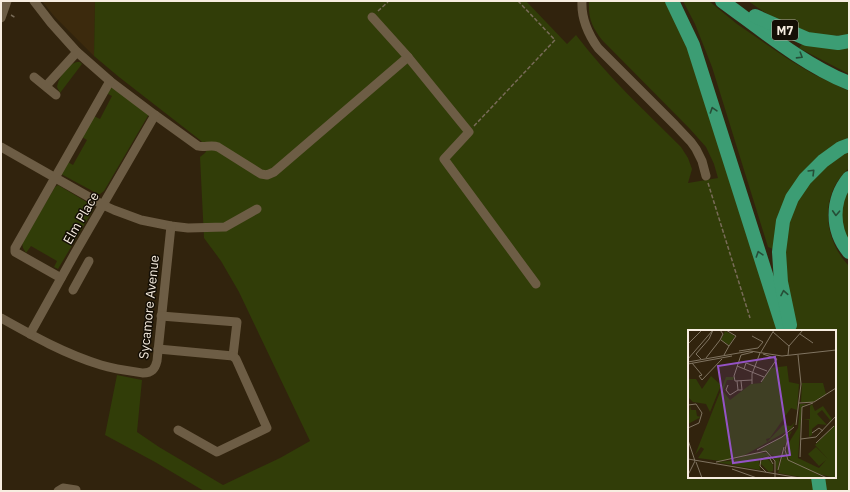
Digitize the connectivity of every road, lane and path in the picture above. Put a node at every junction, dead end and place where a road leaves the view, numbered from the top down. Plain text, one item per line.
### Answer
1 (7, 1) edge
2 (34, 1) edge
3 (518, 1) edge
4 (582, 1) edge
5 (672, 1) edge
6 (722, 1) edge
7 (726, 1) edge
8 (388, 2) edge
9 (372, 17) joint
10 (1, 18) edge
11 (849, 41) edge
12 (77, 52) junction
13 (408, 57) junction
14 (34, 77) dead end
15 (110, 80) junction
16 (849, 84) edge
17 (46, 86) junction
18 (56, 95) dead end
19 (155, 115) junction
20 (469, 132) junction
21 (849, 146) edge
22 (1, 147) edge
23 (706, 176) joint
24 (55, 177) junction
25 (849, 178) edge
26 (103, 205) junction
27 (257, 209) dead end
28 (171, 226) junction
29 (849, 252) edge
30 (89, 261) dead end
31 (68, 267) junction
32 (82, 275) junction
33 (61, 278) junction
34 (536, 284) dead end
35 (73, 290) dead end
36 (161, 316) junction
37 (1, 318) edge
38 (750, 318) dead end
39 (784, 330) edge
40 (791, 330) edge
41 (30, 334) junction
42 (158, 348) junction
43 (233, 356) junction
44 (178, 430) dead end
45 (818, 478) edge
46 (76, 490) edge
47 (58, 491) edge
48 (820, 491) edge

1 - 10 street
2 - 12 street
3 - 20 path
4 - 23 street
39 -> 5 highway
6 -> 16 highway
7 - 11 highway, M7
8 - 9 path
9 - 13 street
12 - 15 street
12 - 17 street
13 - 19 street
13 - 20 street
14 - 17 street
15 - 19 street
15 - 24 street
17 - 18 street
19 - 26 street, Elm Place
20 - 34 street
40 -> 21 highway
22 - 24 street
23 - 38 path
24 - 26 street
24 - 33 street
25 -> 29 highway
26 - 28 street
26 - 31 street, Elm Place
27 - 28 street
28 - 36 street, Sycamore Avenue
30 - 32 street
31 - 32 street
31 - 33 street, Elm Place
32 - 35 street
33 - 41 street, Elm Place
36 - 42 street, Sycamore Avenue
36 - 43 street
37 - 41 street, Sycamore Avenue
41 - 42 street, Sycamore Avenue
42 - 43 street
43 - 44 street
45 - 48 highway
46 - 47 street

